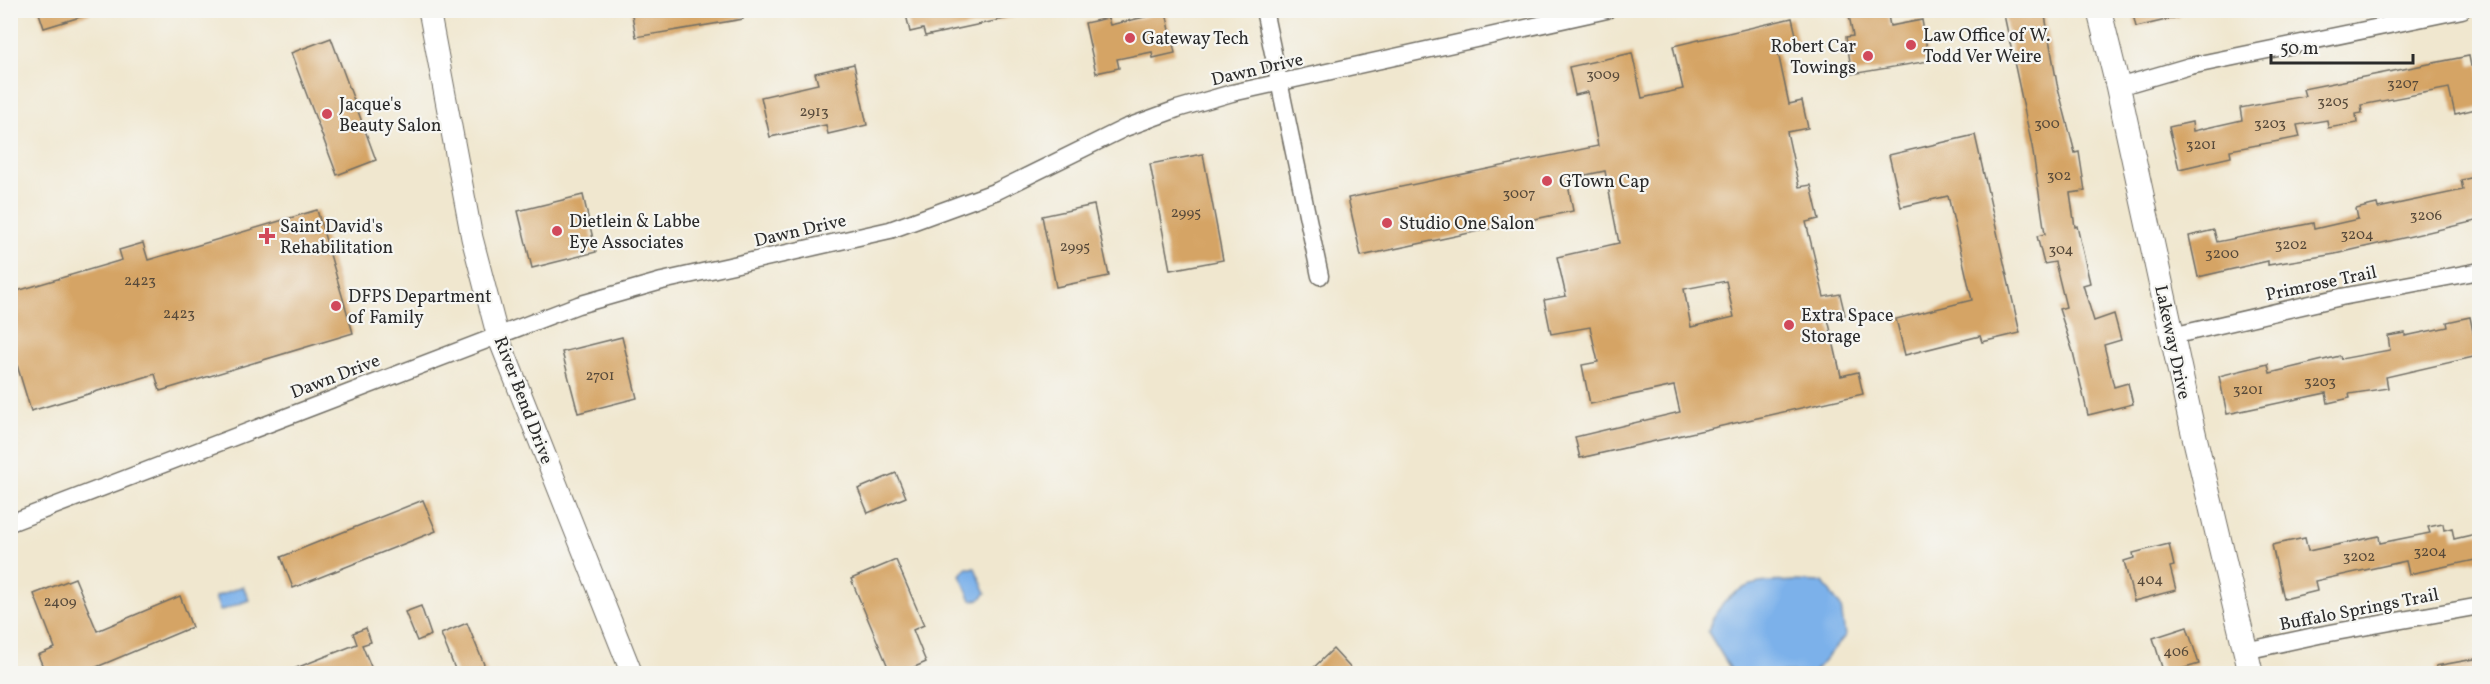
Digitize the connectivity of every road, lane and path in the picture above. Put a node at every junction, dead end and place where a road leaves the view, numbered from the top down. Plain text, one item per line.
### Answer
1 (429, 10) edge
2 (1264, 10) edge
3 (1607, 10) edge
4 (2099, 10) edge
5 (2462, 10) edge
6 (1280, 84) junction
7 (2118, 87) junction
8 (2480, 271) edge
9 (1320, 276) dead end
10 (497, 334) junction
11 (2172, 336) junction
12 (10, 523) edge
13 (2480, 606) edge
14 (2248, 662) edge
15 (632, 674) edge

1 - 10 street, River Bend Drive
2 - 6 street
3 - 6 street, Dawn Drive
4 - 7 main road, Lakeway Drive
5 - 7 street
6 - 9 street
6 - 10 street, Dawn Drive
7 - 11 main road, Lakeway Drive
8 - 11 street, Primrose Trail
10 - 12 street, Dawn Drive
10 - 15 street, River Bend Drive
11 - 14 main road, Lakeway Drive
13 - 14 street, Buffalo Springs Trail

